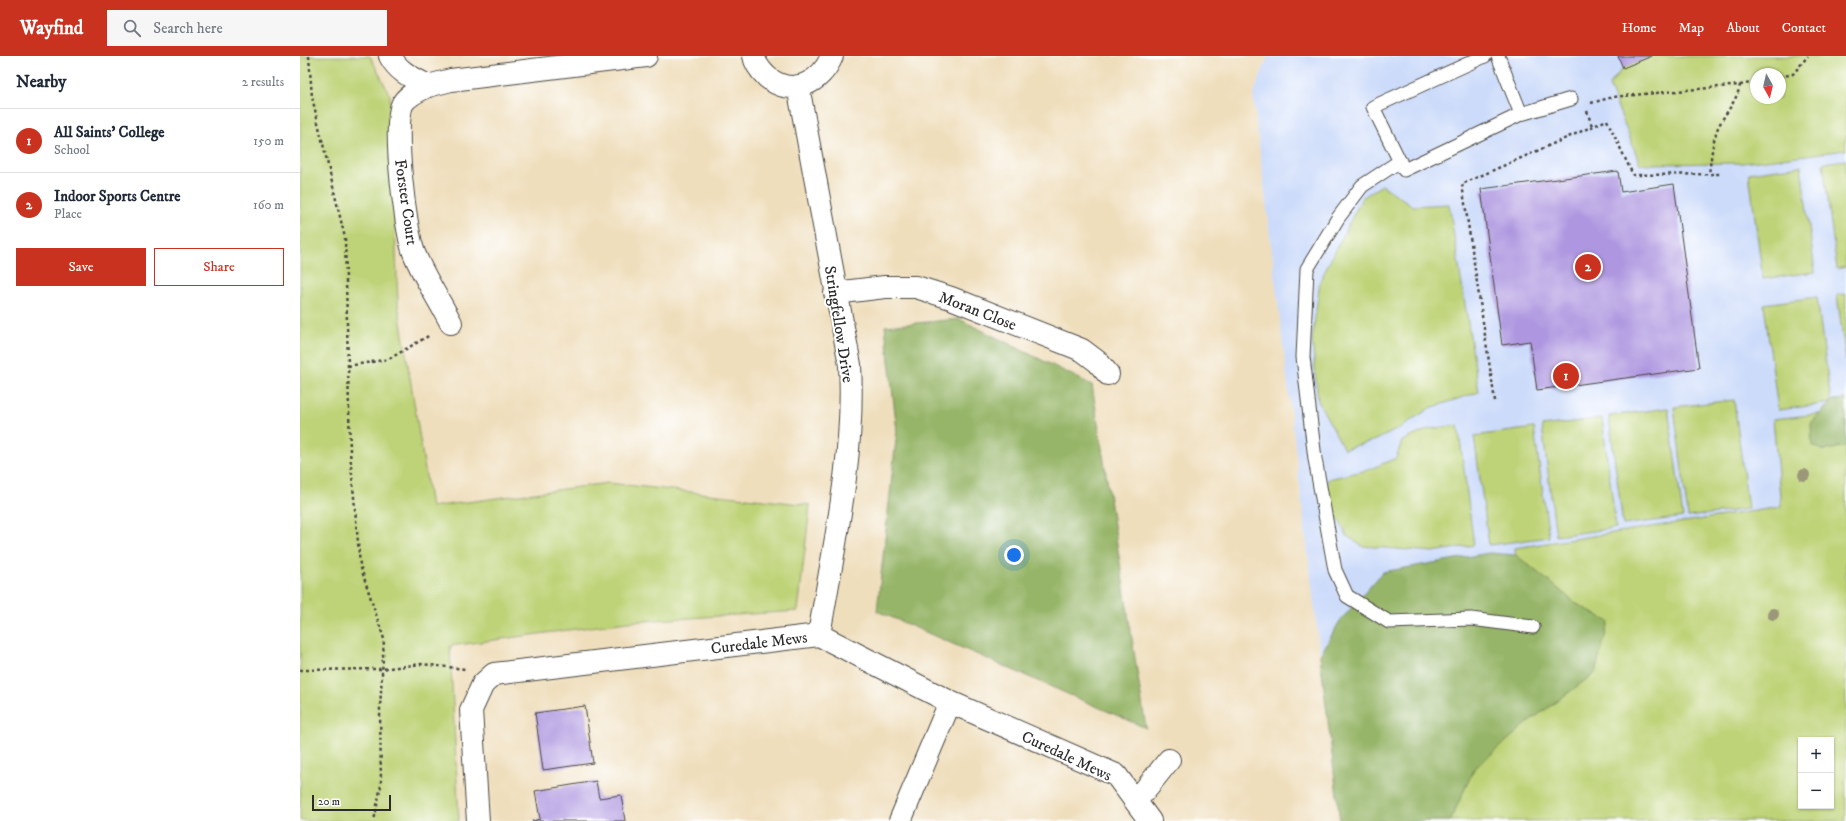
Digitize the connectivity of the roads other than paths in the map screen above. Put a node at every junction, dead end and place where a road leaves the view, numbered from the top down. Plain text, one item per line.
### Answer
1 (390, 56) edge
2 (646, 56) edge
3 (754, 56) edge
4 (832, 56) edge
5 (1484, 56) edge
6 (1498, 56) edge
7 (428, 86) junction
8 (798, 86) junction
9 (1570, 99) dead end
10 (1521, 114) junction
11 (1400, 161) junction
12 (836, 293) junction
13 (451, 323) road end
14 (1108, 374) dead end
15 (1533, 627) dead end
16 (819, 635) junction
17 (950, 702) junction
18 (1169, 760) dead end
19 (1136, 801) junction
20 (478, 821) edge
21 (900, 821) edge
22 (1150, 821) edge

1 - 7 street
2 - 7 street, Forster Court
3 - 8 street
4 - 8 street
5 - 11 lane
6 - 10 lane
7 - 13 street, Forster Court
8 - 12 street, Stringfellow Drive
9 - 10 lane
10 - 11 lane
11 - 15 lane
12 - 14 street, Moran Close
12 - 16 street, Stringfellow Drive
16 - 17 street, Curedale Mews
16 - 20 street, Curedale Mews
17 - 19 street, Curedale Mews
17 - 21 street
18 - 19 street
19 - 22 street, Curedale Mews

